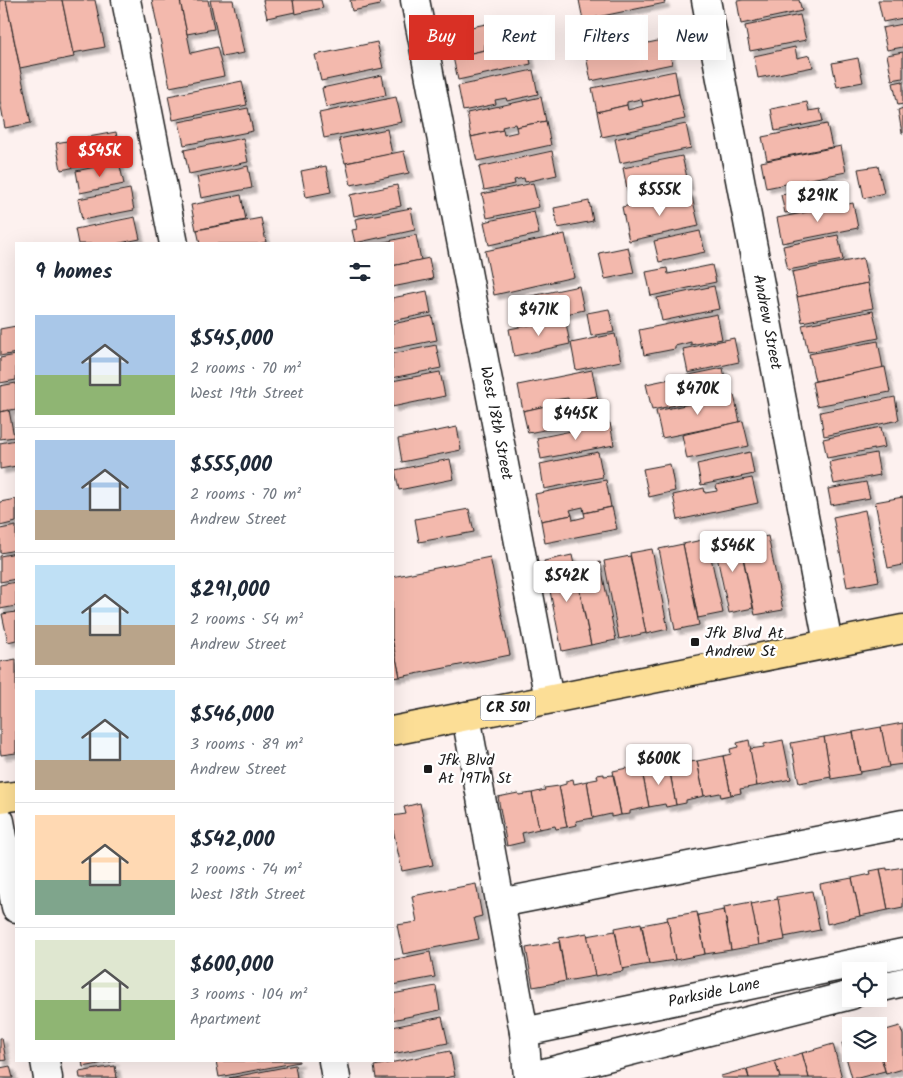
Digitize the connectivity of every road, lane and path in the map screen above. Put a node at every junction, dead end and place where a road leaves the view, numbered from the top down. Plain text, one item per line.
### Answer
1 (126, 0) edge
2 (415, 0) edge
3 (706, 0) edge
4 (174, 242) edge
5 (903, 629) edge
6 (828, 643) junction
7 (549, 699) junction
8 (466, 716) junction
9 (394, 731) edge
10 (15, 796) edge
11 (0, 798) edge
12 (0, 821) edge
13 (903, 824) edge
14 (15, 903) edge
15 (500, 903) junction
16 (903, 953) edge
17 (903, 982) edge
18 (887, 986) edge
19 (842, 997) edge
20 (524, 1032) junction
21 (45, 1062) edge
22 (333, 1062) edge
23 (528, 1077) edge
24 (48, 1078) edge
25 (336, 1078) edge

1 - 4 street
2 - 7 street, West 18th Street
3 - 6 street, Andrew Street
5 - 6 main road, CR 501
6 - 7 main road, CR 501
7 - 8 main road, CR 501
8 - 9 main road, CR 501
8 - 15 street
10 - 11 main road
12 - 14 street
13 - 15 street
15 - 20 street
16 - 20 street, Parkside Lane
17 - 18 street
19 - 23 street
20 - 23 street
21 - 24 street
22 - 25 street

